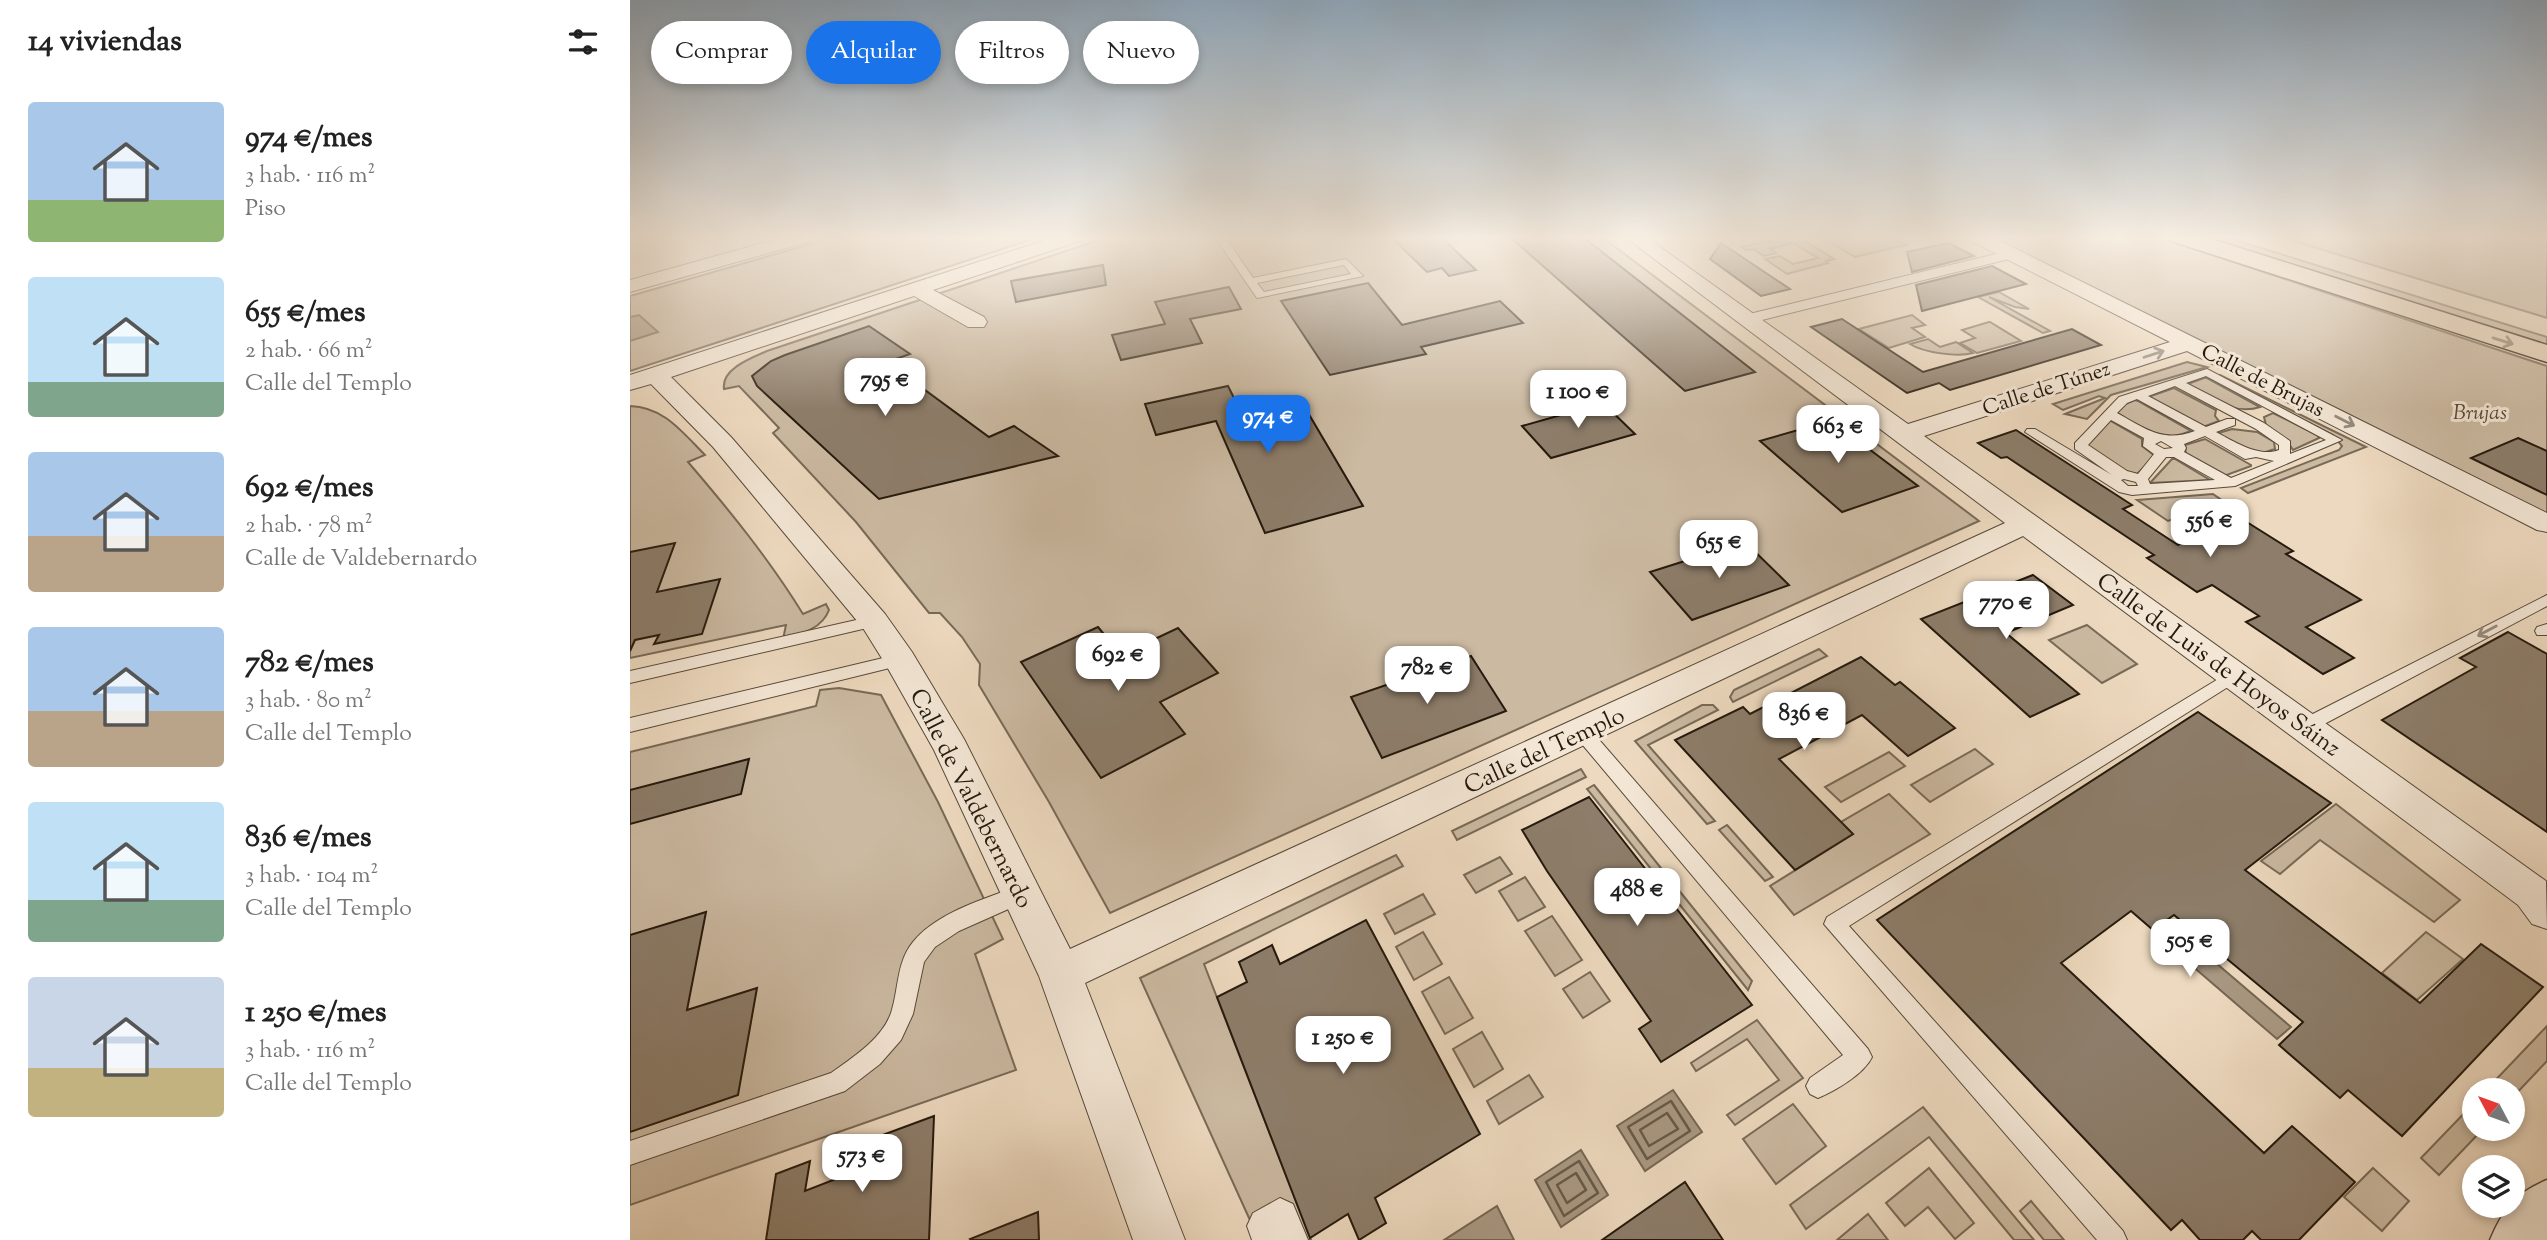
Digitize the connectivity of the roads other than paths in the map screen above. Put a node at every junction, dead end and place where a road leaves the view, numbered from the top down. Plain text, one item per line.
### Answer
1 (898, 295) edge
2 (927, 295) edge
3 (1713, 295) edge
4 (1845, 295) edge
5 (2095, 295) edge
6 (2361, 295) edge
7 (1746, 319) junction
8 (976, 322) dead end
9 (761, 340) junction
10 (2190, 342) junction
11 (2547, 355) edge
12 (656, 375) junction
13 (2176, 382) junction
14 (630, 383) edge
15 (2138, 395) junction
16 (630, 399) edge
17 (2276, 408) junction
18 (691, 411) junction
19 (2110, 414) junction
20 (2230, 416) junction
21 (2259, 420) junction
22 (2031, 432) dead end
23 (2206, 432) junction
24 (1903, 434) junction
25 (2153, 438) junction
26 (2177, 448) junction
27 (2241, 451) junction
28 (2162, 453) junction
29 (2269, 467) junction
30 (2118, 478) junction
31 (2230, 483) junction
32 (2142, 484) junction
33 (2027, 523) junction
34 (2547, 524) edge
35 (2547, 600) edge
36 (874, 621) junction
37 (900, 660) junction
38 (2232, 676) junction
39 (630, 677) edge
40 (630, 725) edge
41 (2305, 726) junction
42 (1583, 732) junction
43 (1022, 894) junction
44 (2542, 901) edge
45 (1060, 974) junction
46 (1818, 1086) dead end
47 (630, 1153) edge
48 (2547, 1211) edge
49 (1159, 1240) edge
50 (1271, 1240) edge
51 (1289, 1240) edge
52 (2114, 1240) edge
53 (2522, 1240) edge

1 - 9 street
2 - 8 street
3 - 7 street, Calle de Luis de Hoyos Sáinz
4 - 7 street
5 - 10 street, Calle de Brujas
6 -> 11 highway
7 - 24 street, Calle de Luis de Hoyos Sáinz
9 - 12 street
9 - 18 street
24 -> 10 street, Calle de Túnez
10 -> 34 street, Calle de Brujas
12 - 14 street
12 - 18 street, Calle de Valdebernardo
13 - 15 lane
13 - 17 lane
13 - 20 lane
15 - 19 lane
15 - 23 lane
16 - 18 street
17 - 21 lane
17 - 29 lane
18 - 36 street, Calle de Valdebernardo
19 - 25 lane
19 - 30 lane
20 - 21 lane
20 - 23 lane
21 - 27 lane
22 - 30 lane
23 - 26 lane
23 - 27 lane
24 - 33 street, Calle de Luis de Hoyos Sáinz
25 - 26 lane
25 - 28 lane
26 - 28 lane
26 - 31 lane
27 - 29 lane
28 - 32 lane
29 - 31 lane
30 - 32 lane
31 - 32 lane
33 - 38 street, Calle de Luis de Hoyos Sáinz
33 - 42 street, Calle del Templo
35 -> 41 lane
36 - 37 street, Calle de Valdebernardo
36 - 39 lane
37 - 40 lane
37 - 43 street, Calle de Valdebernardo
38 - 41 street, Calle de Luis de Hoyos Sáinz
38 - 52 lane
41 - 44 street, Calle de Luis de Hoyos Sáinz
42 - 45 street, Calle del Templo
42 - 46 lane
43 - 45 street, Calle de Valdebernardo
43 - 47 lane
45 - 49 street, Calle de Valdebernardo
48 - 53 street
50 - 51 street

